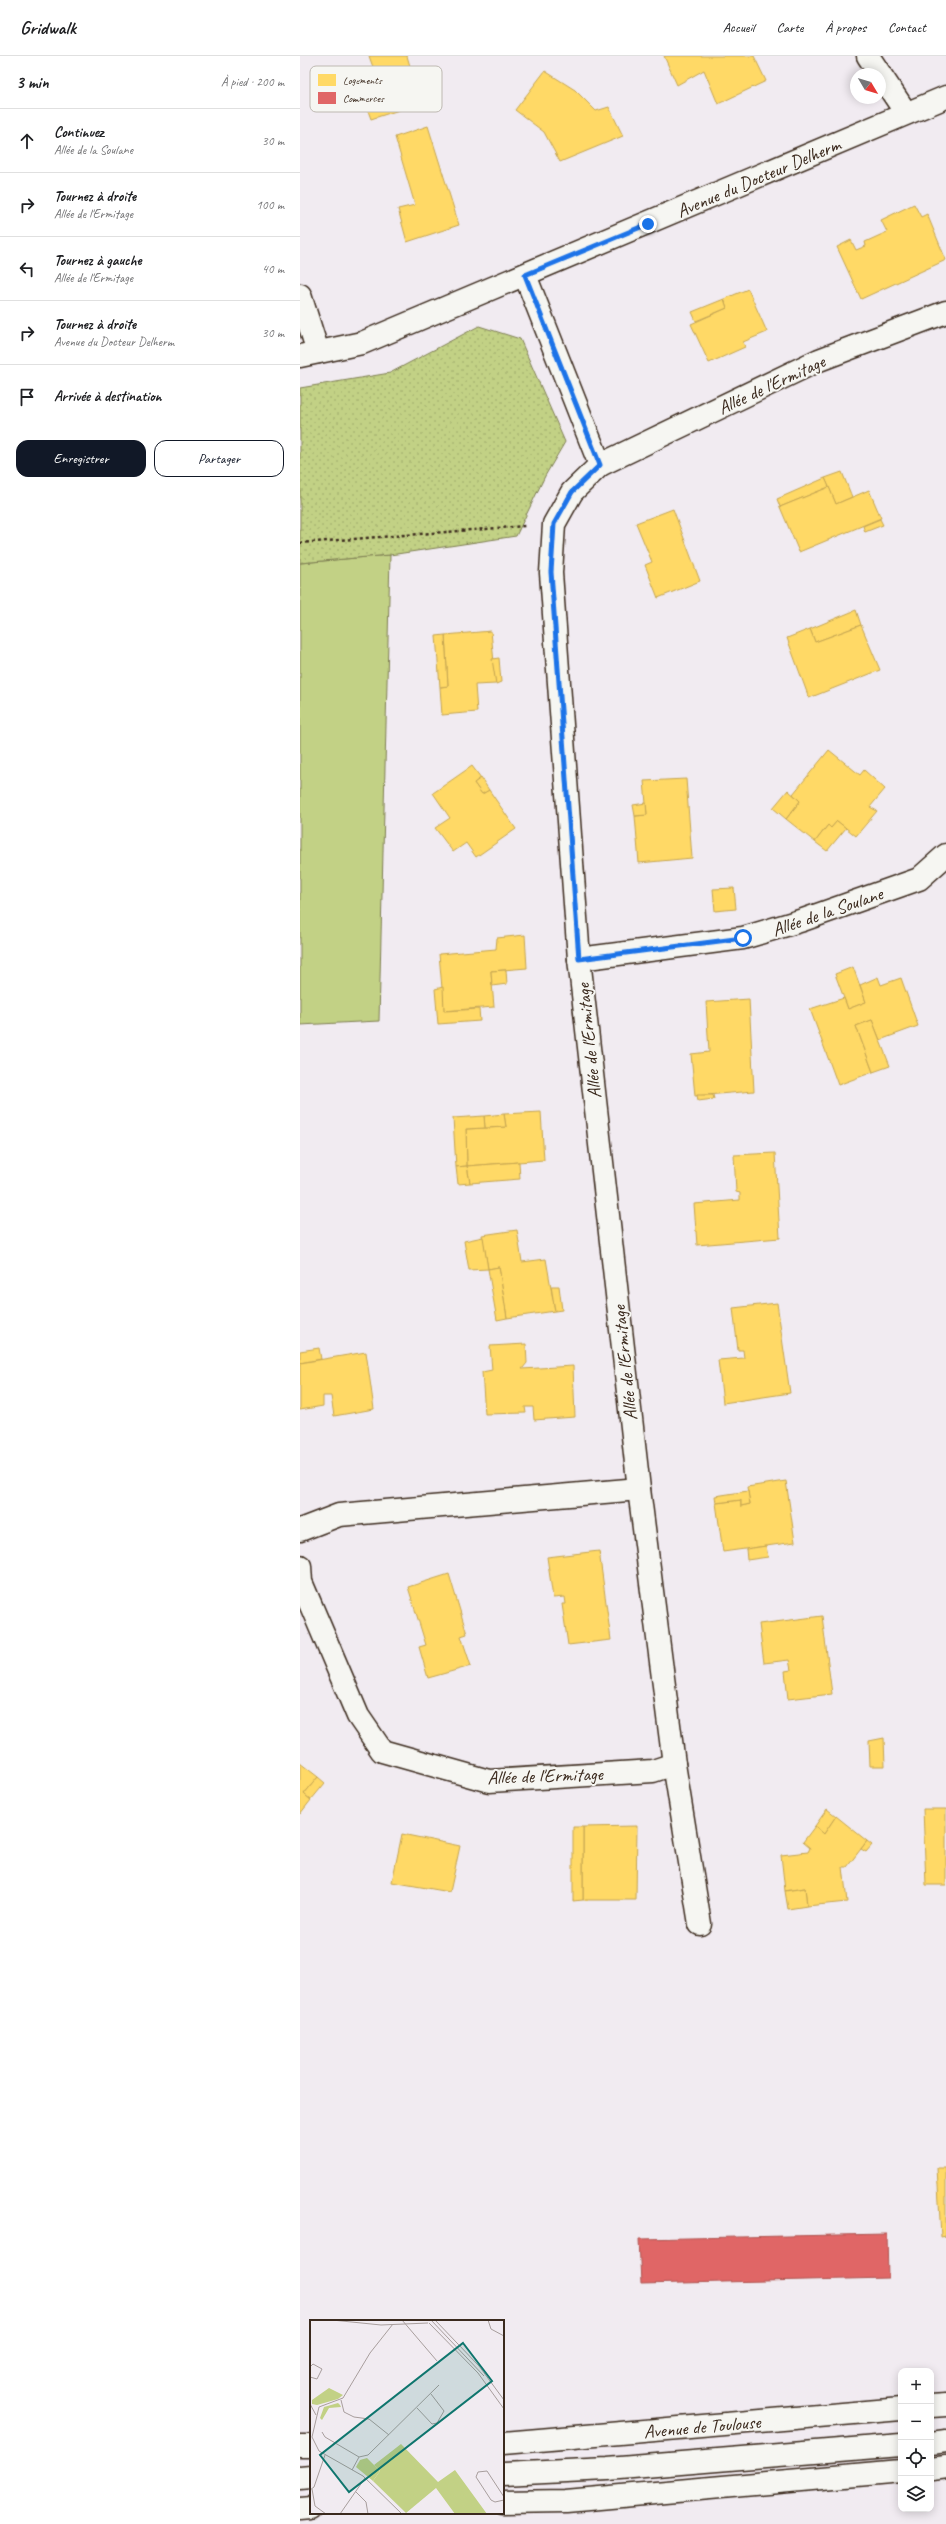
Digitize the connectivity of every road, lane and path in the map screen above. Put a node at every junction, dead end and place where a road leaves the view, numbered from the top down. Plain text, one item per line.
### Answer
1 (868, 56) edge
2 (946, 97) edge
3 (906, 113) junction
4 (525, 275) junction
5 (300, 295) edge
6 (946, 312) edge
7 (309, 354) edge
8 (600, 465) junction
9 (554, 524) junction
10 (300, 543) edge
11 (946, 854) edge
12 (579, 959) junction
13 (639, 1489) junction
14 (300, 1530) edge
15 (300, 1566) edge
16 (674, 1764) junction
17 (700, 1924) dead end
18 (946, 2405) edge
19 (934, 2406) edge
20 (898, 2409) edge
21 (946, 2441) edge
22 (504, 2443) edge
23 (934, 2443) edge
24 (898, 2445) edge
25 (946, 2467) edge
26 (934, 2468) edge
27 (898, 2471) edge
28 (504, 2474) edge
29 (504, 2502) edge
30 (310, 2508) edge
31 (300, 2509) edge

1 - 3 street
2 - 3 street, Avenue du Docteur Delherm
3 - 4 street, Avenue du Docteur Delherm
4 - 7 street, Avenue du Docteur Delherm
4 - 8 street
5 - 7 street
6 - 8 street, Allée de l'Ermitage
8 - 9 street, Allée de l'Ermitage
9 - 10 path
9 - 12 street, Allée de l'Ermitage
11 - 12 street, Allée de la Soulane
12 - 13 street, Allée de l'Ermitage
13 - 14 street
13 - 16 street, Allée de l'Ermitage
15 - 16 street, Allée de l'Ermitage
16 - 17 street, Allée de l'Ermitage
18 - 19 street
20 - 22 street, Avenue de Toulouse
21 - 23 street
24 - 28 street
25 - 26 street
27 - 29 street
30 - 31 street

